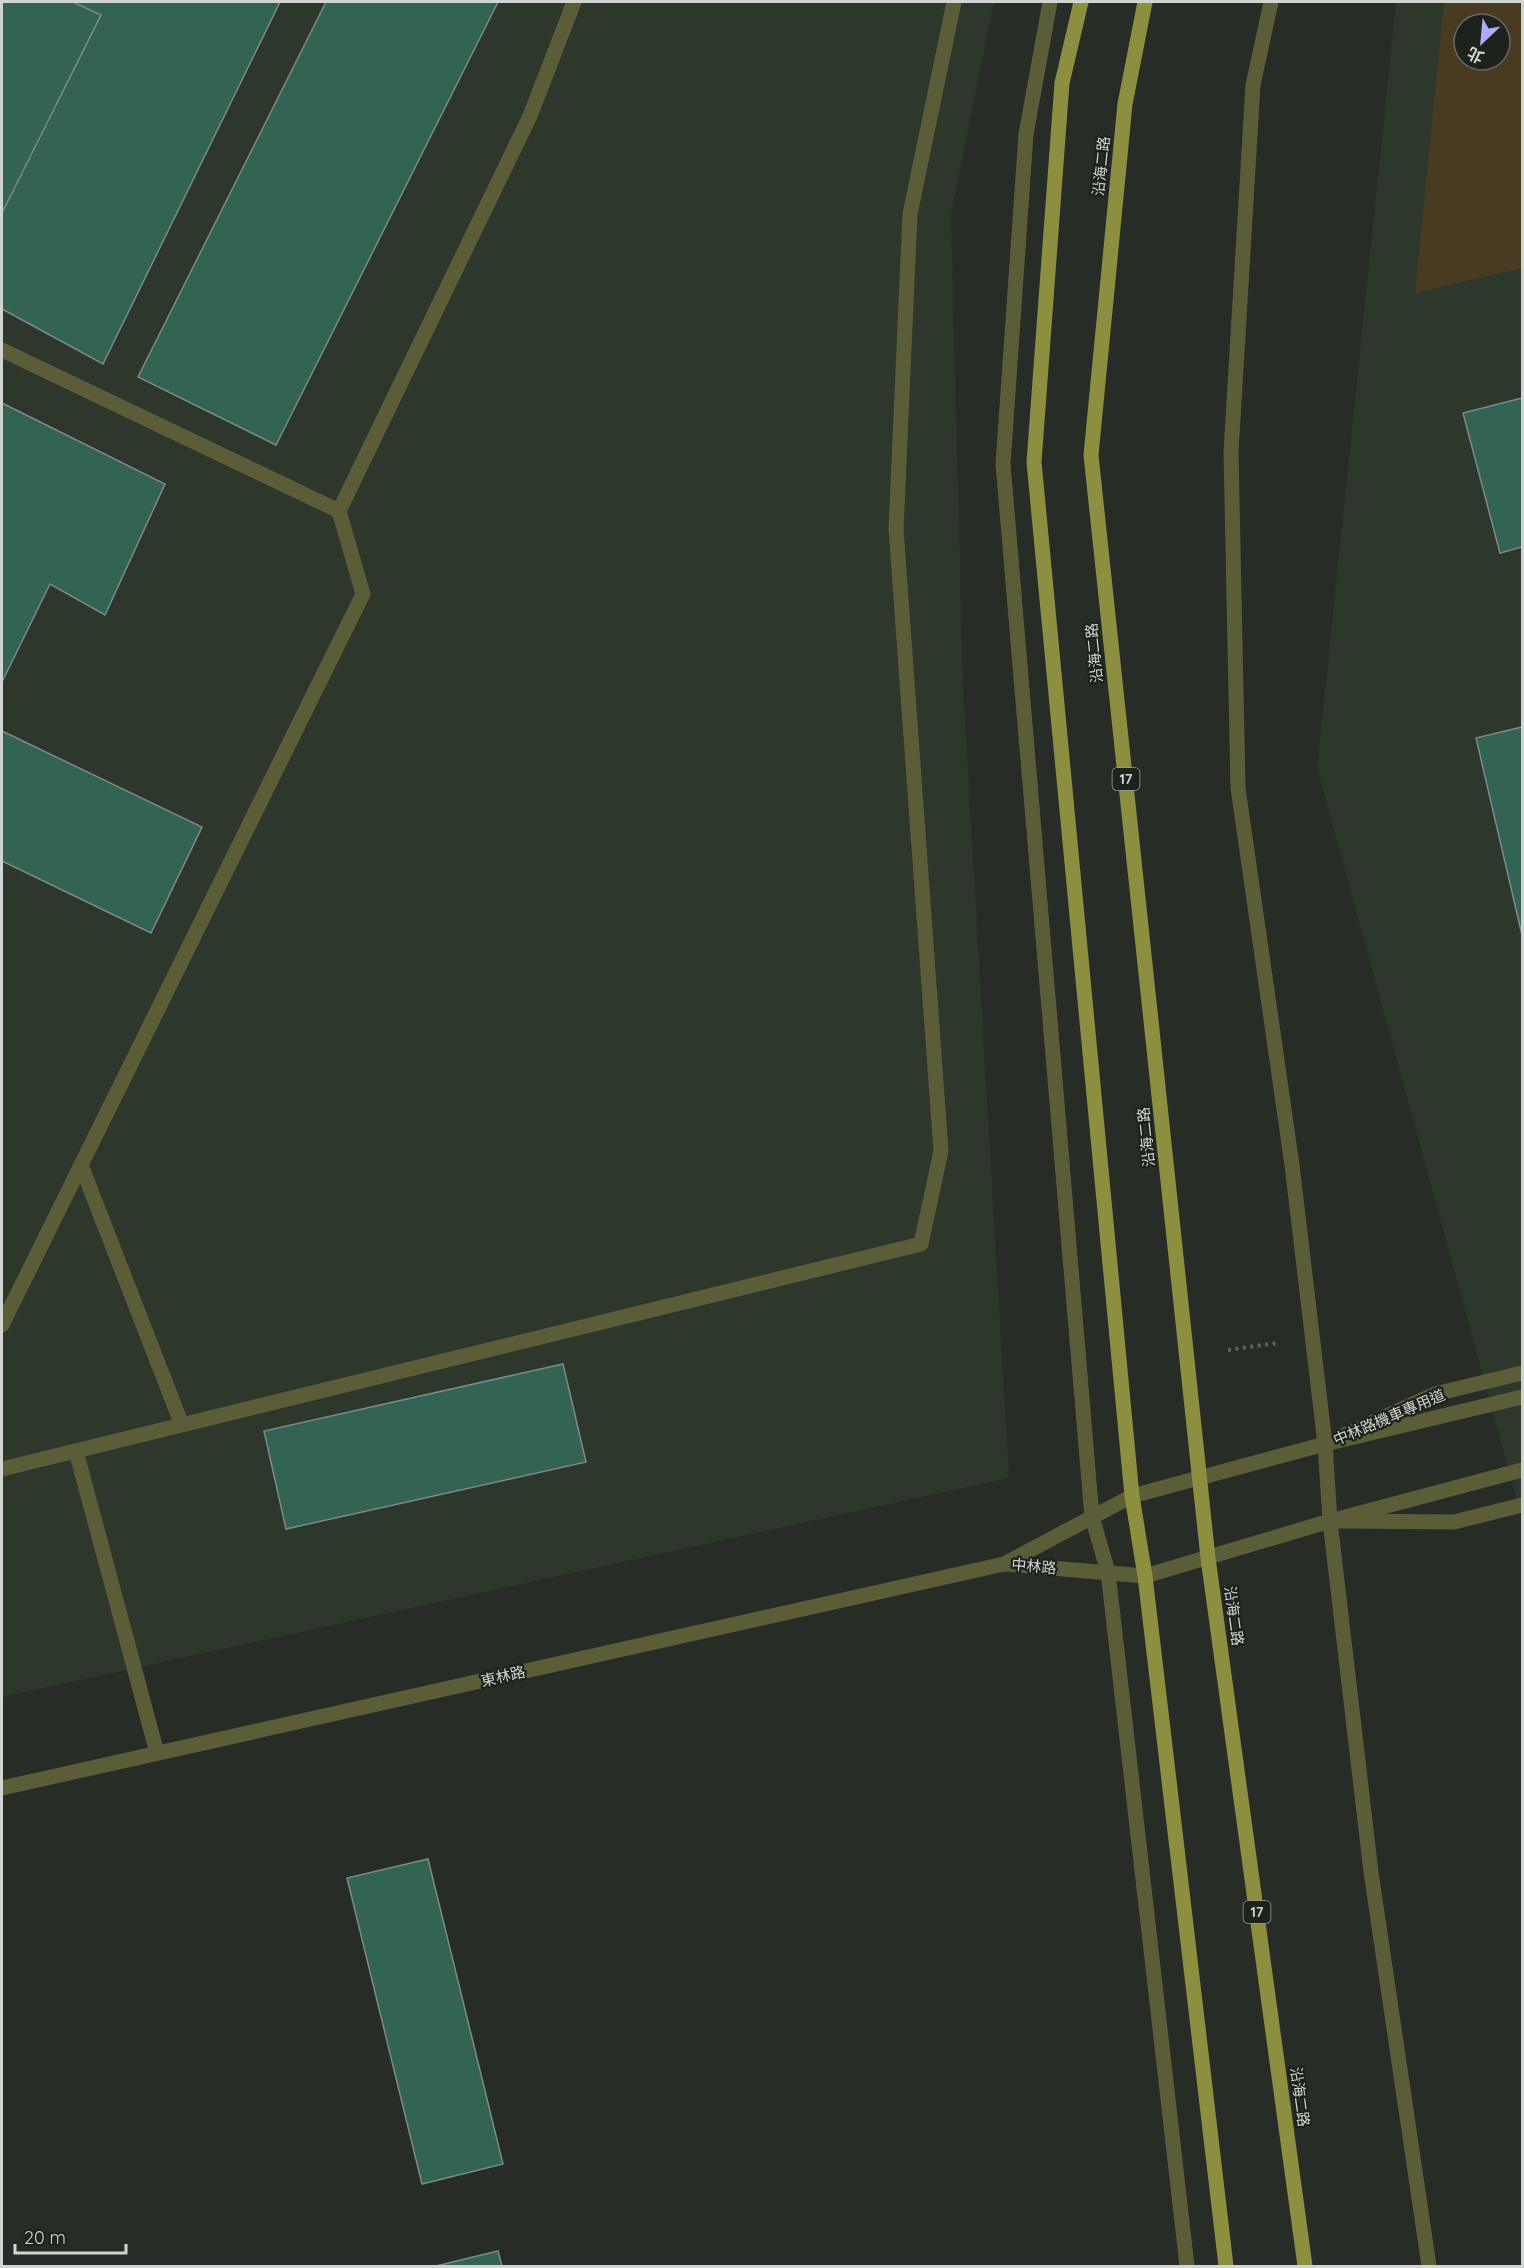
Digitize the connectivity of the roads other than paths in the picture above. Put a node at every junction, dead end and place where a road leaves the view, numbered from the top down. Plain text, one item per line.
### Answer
1 (574, 2) edge
2 (954, 2) edge
3 (1050, 2) edge
4 (1081, 2) edge
5 (1144, 2) edge
6 (1271, 2) edge
7 (2, 350) edge
8 (339, 511) junction
9 (81, 1165) junction
10 (2, 1325) edge
11 (1522, 1373) edge
12 (1522, 1397) edge
13 (182, 1425) junction
14 (1325, 1444) junction
15 (76, 1451) junction
16 (2, 1469) edge
17 (1522, 1470) edge
18 (1200, 1478) junction
19 (1132, 1496) junction
20 (1522, 1505) edge
21 (1092, 1517) junction
22 (1330, 1521) junction
23 (1208, 1558) junction
24 (1004, 1564) junction
25 (1107, 1572) junction
26 (1145, 1576) junction
27 (157, 1753) junction
28 (2, 1788) edge
29 (1187, 2266) edge
30 (1226, 2266) edge
31 (1305, 2266) edge
32 (1429, 2266) edge

1 - 8 street
2 - 13 street
3 - 21 street
4 - 19 main road
5 - 18 main road, 沿海二路 / 17
6 - 14 street
7 - 8 street
8 - 9 street
9 - 10 street
9 - 13 street
11 - 14 street, 中林路機車專用道
12 - 14 street, 中林路
13 - 15 street
14 - 18 street, 中林路
14 - 22 street
15 - 16 street
15 - 27 street
17 - 22 street, 中林路
18 - 19 street, 中林路
18 - 23 main road, 沿海二路 / 17
19 - 21 street, 中林路
19 - 26 main road
20 - 22 street
21 - 24 street, 中林路
21 - 25 street
22 - 23 street, 中林路
22 - 32 street
23 - 26 street, 中林路
23 - 31 main road, 沿海二路 / 17
24 - 25 street, 中林路
24 - 27 street, 東林路
25 - 26 street, 中林路
25 - 29 street
26 - 30 main road
27 - 28 street, 東林路

